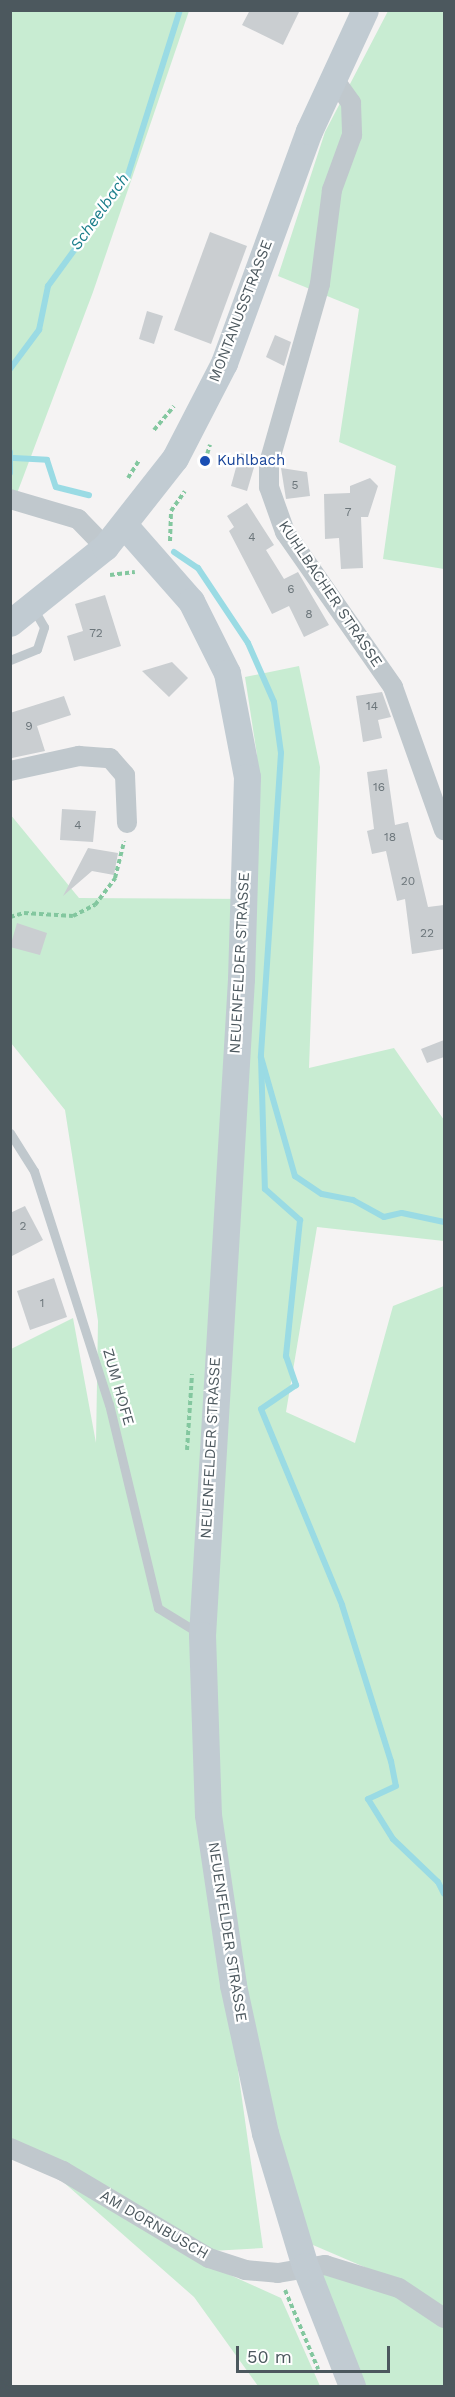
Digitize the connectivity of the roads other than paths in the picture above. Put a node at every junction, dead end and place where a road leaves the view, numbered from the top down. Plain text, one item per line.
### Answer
1 (365, 10) edge
2 (333, 78) junction
3 (10, 499) edge
4 (125, 526) junction
5 (105, 547) junction
6 (33, 608) junction
7 (10, 623) edge
8 (10, 660) edge
9 (10, 771) edge
10 (127, 823) road end
11 (444, 830) edge
12 (10, 1132) edge
13 (202, 1635) junction
14 (10, 2148) edge
15 (305, 2266) junction
16 (444, 2318) edge
17 (352, 2386) edge

1 - 2 main road, MONTANUSSTRASSE
2 - 4 main road, MONTANUSSTRASSE
2 - 11 street, KUHLBACHER STRASSE
3 - 5 street
4 - 5 main road, MONTANUSSTRASSE
4 - 13 main road, NEUENFELDER STRASSE
5 - 6 main road, MONTANUSSTRASSE
6 - 7 main road, MONTANUSSTRASSE
6 - 8 lane
9 - 10 street
12 - 13 lane, ZUM HOFE
13 - 15 main road, NEUENFELDER STRASSE
14 - 15 street, AM DORNBUSCH
15 - 16 street, AM DORNBUSCH
15 - 17 main road, NEUENFELDER STRASSE

